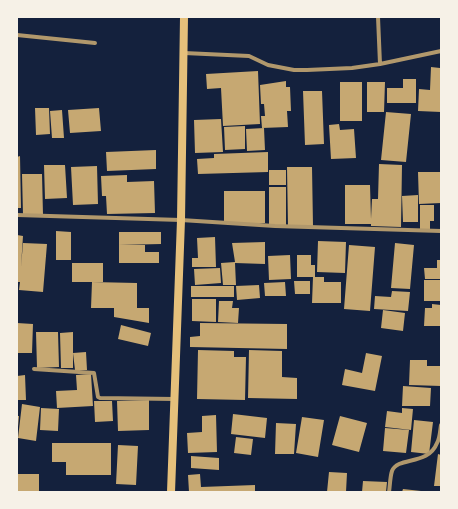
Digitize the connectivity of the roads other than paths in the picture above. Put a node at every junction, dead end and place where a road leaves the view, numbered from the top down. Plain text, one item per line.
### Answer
1 (184, 17) edge
2 (378, 17) edge
3 (17, 35) edge
4 (95, 42) dead end
5 (441, 51) edge
6 (184, 53) junction
7 (380, 64) junction
8 (17, 215) edge
9 (181, 220) junction
10 (441, 231) edge
11 (34, 369) dead end
12 (174, 399) junction
13 (441, 425) edge
14 (171, 492) edge
15 (389, 492) edge

1 - 6 main road
2 - 7 street
3 - 4 street
5 - 7 street
6 - 7 street
6 - 9 main road
8 - 9 street
9 - 10 street
9 - 12 main road
11 - 12 street
12 - 14 main road
13 - 15 street

